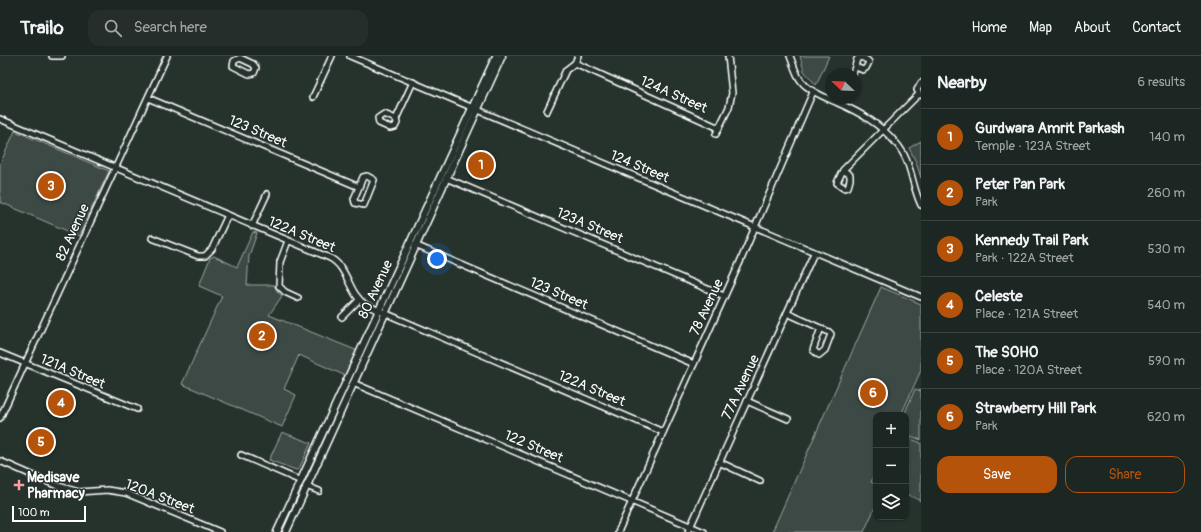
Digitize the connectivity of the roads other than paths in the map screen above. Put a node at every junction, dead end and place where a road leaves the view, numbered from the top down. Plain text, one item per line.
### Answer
1 (52, 56) edge
2 (62, 56) edge
3 (167, 56) edge
4 (332, 56) edge
5 (350, 56) edge
6 (496, 56) edge
7 (502, 56) edge
8 (578, 56) edge
9 (728, 56) edge
10 (790, 56) edge
11 (575, 63) junction
12 (413, 82) junction
13 (921, 83) edge
14 (813, 92) junction
15 (920, 95) edge
16 (825, 96) edge
17 (314, 97) dead end
18 (148, 98) junction
19 (846, 104) edge
20 (475, 108) junction
21 (546, 111) dead end
22 (0, 119) edge
23 (396, 119) dead end
24 (719, 128) junction
25 (883, 129) junction
26 (716, 134) dead end
27 (449, 156) junction
28 (115, 167) junction
29 (843, 170) dead end
30 (446, 178) junction
31 (359, 188) junction
32 (267, 194) dead end
33 (921, 205) edge
34 (228, 215) junction
35 (418, 225) junction
36 (252, 226) junction
37 (755, 228) junction
38 (152, 238) dead end
39 (288, 241) junction
40 (415, 245) junction
41 (814, 253) junction
42 (724, 296) junction
43 (921, 297) edge
44 (298, 298) dead end
45 (359, 300) junction
46 (381, 312) junction
47 (787, 313) junction
48 (342, 317) dead end
49 (821, 328) junction
50 (0, 353) edge
51 (25, 364) junction
52 (694, 364) junction
53 (354, 383) junction
54 (747, 401) junction
55 (137, 409) dead end
56 (0, 418) edge
57 (788, 419) dead end
58 (664, 432) junction
59 (322, 434) junction
60 (241, 455) dead end
61 (0, 461) edge
62 (719, 462) junction
63 (301, 481) junction
64 (760, 481) dead end
65 (306, 486) junction
66 (319, 491) dead end
67 (632, 501) junction
68 (296, 508) junction
69 (690, 526) junction
70 (220, 532) edge
71 (277, 532) edge
72 (286, 532) edge
73 (618, 532) edge
74 (688, 532) edge
75 (704, 532) edge

1 - 2 street
3 - 18 street, 82 Avenue
4 - 17 street
5 - 12 street, 124 Street
6 - 20 main road, 80 Avenue
7 - 20 main road, 80 Avenue
8 - 11 street
9 - 24 street
10 - 14 street
11 - 21 street
11 - 24 street, 124A Street
12 - 20 street, 124 Street
12 - 23 street
13 - 15 street
14 - 16 street
14 - 37 street, 78 Avenue
15 - 25 street
18 - 28 street, 82 Avenue
18 - 31 street, 123 Street
19 - 25 street
20 - 27 main road, 80 Avenue
20 - 30 main road, 80 Avenue
20 - 37 street, 124 Street
22 - 28 street, 122A Street
24 - 26 street
25 - 29 street
25 - 33 street
27 - 30 main road
27 - 35 main road, 80 Avenue
28 - 34 street, 122A Street
28 - 51 street, 82 Avenue
30 - 40 main road, 80 Avenue
30 - 42 street, 123A Street
31 - 31 street
32 - 36 street
34 - 36 street, 122A Street
34 - 38 street
35 - 40 main road
35 - 46 main road, 80 Avenue
36 - 39 street, 122A Street
37 - 41 street, 124 Street
37 - 42 street, 78 Avenue
39 - 44 street
39 - 45 street, 122A Street
40 - 46 main road, 80 Avenue
40 - 52 street, 123 Street
41 - 43 street, 124 Street
41 - 47 street, 77A Avenue
42 - 52 street, 78 Avenue
45 - 46 street, 122A Street
45 - 48 street
46 - 53 main road, 80 Avenue
46 - 58 street, 122A Street
46 - 59 main road, 80 Avenue
47 - 49 street
47 - 54 street, 77A Avenue
49 - 49 street
50 - 51 street, 121A Street
51 - 55 street, 121A Street
51 - 56 street, 82 Avenue
52 - 58 street, 78 Avenue
53 - 65 main road, 80 Avenue
53 - 67 street, 122 Street
54 - 57 street
54 - 62 street, 77A Avenue
58 - 67 street, 78 Avenue
59 - 63 main road, 80 Avenue
59 - 65 main road
60 - 63 street
61 - 70 street, 120A Street
62 - 64 street
62 - 69 street, 77A Avenue
63 - 68 main road
63 - 71 main road, 80 Avenue
65 - 66 street
65 - 68 main road, 80 Avenue
67 - 69 street, 122 Street
67 - 73 street, 78 Avenue
68 - 72 main road, 80 Avenue
69 - 74 street, 77A Avenue
69 - 75 street, 122 Street

